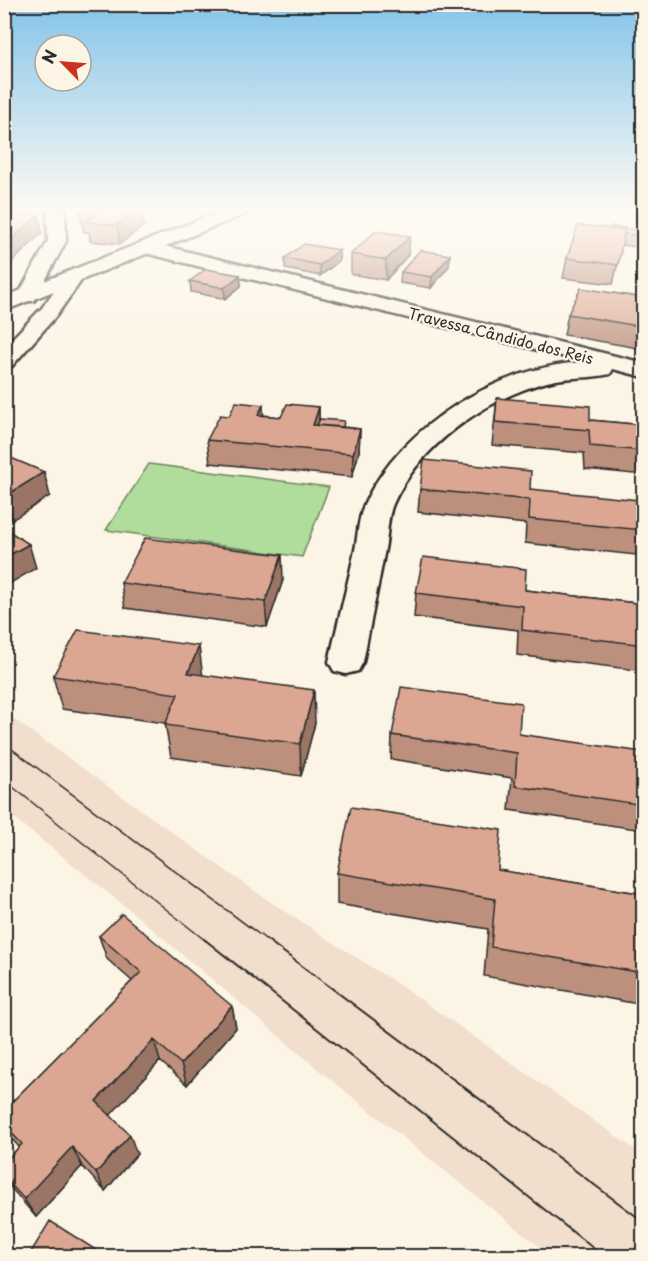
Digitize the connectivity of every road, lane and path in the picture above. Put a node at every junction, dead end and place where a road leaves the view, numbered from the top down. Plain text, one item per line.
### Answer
1 (43, 268) edge
2 (98, 268) edge
3 (228, 268) edge
4 (73, 278) junction
5 (27, 297) junction
6 (4, 305) edge
7 (4, 361) edge
8 (644, 371) edge
9 (346, 662) dead end

1 - 5 street
2 - 4 street
3 - 8 street, Travessa Cândido dos Reis
4 - 5 street
4 - 7 street
5 - 6 street
8 - 9 street

